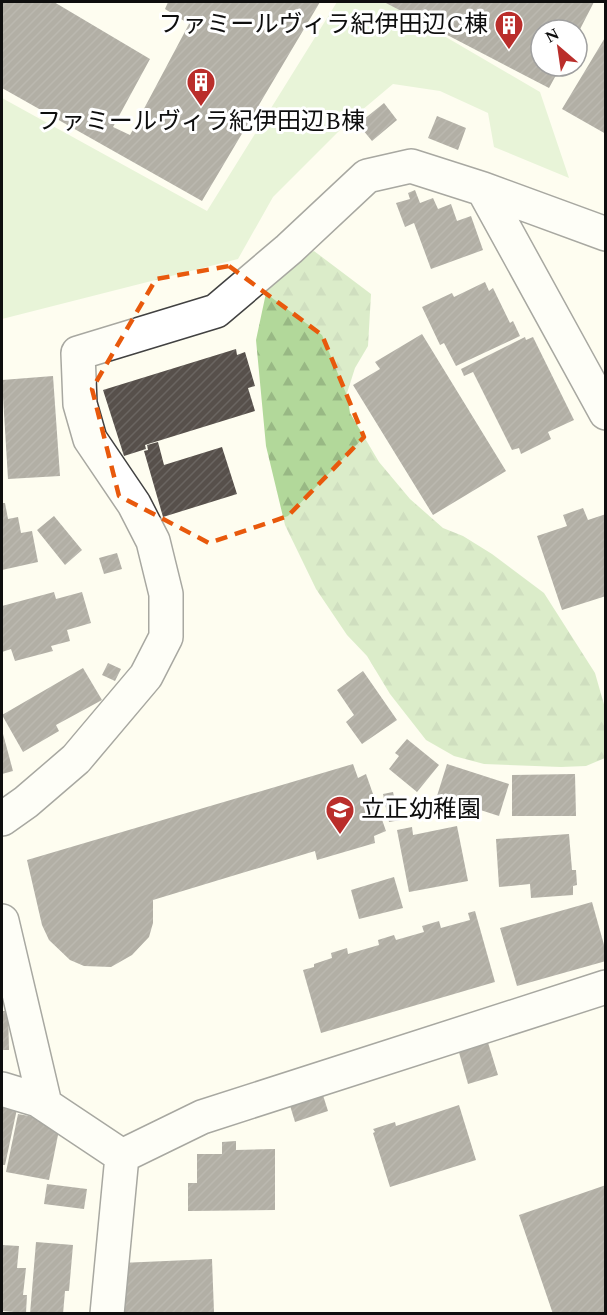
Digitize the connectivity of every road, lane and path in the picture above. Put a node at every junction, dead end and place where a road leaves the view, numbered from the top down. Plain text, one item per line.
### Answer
1 (483, 189) junction
2 (606, 234) edge
3 (606, 413) edge
4 (2, 819) edge
5 (2, 921) edge
6 (606, 987) edge
7 (2, 1089) edge
8 (45, 1104) junction
9 (122, 1156) junction
10 (107, 1314) edge

1 - 2 street
1 - 3 street
1 - 4 street
5 - 8 street
6 - 9 street
7 - 8 street
8 - 9 street
9 - 10 street

